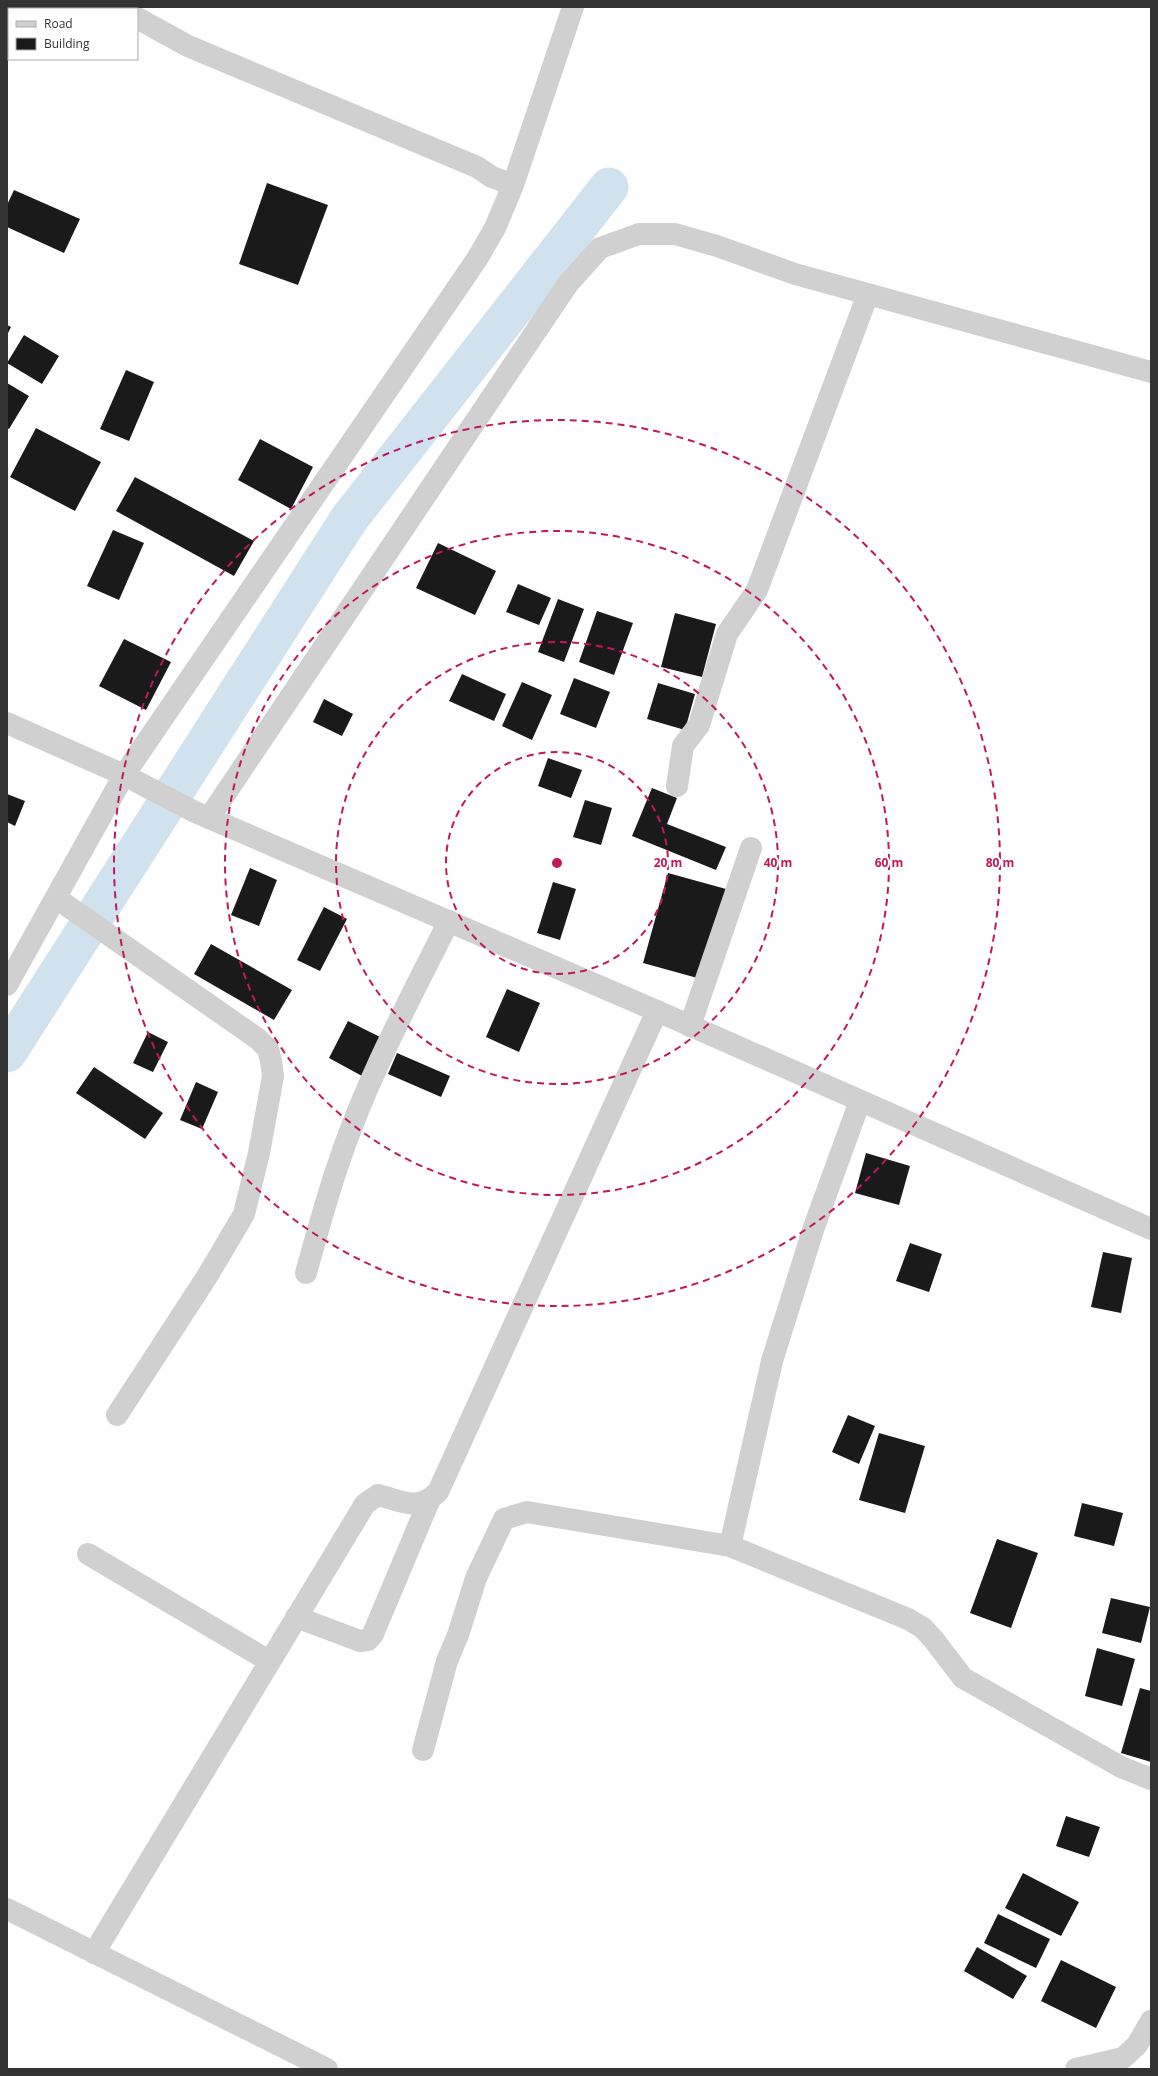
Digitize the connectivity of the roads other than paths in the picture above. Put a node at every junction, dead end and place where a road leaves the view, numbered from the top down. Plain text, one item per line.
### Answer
1 (573, 7) edge
2 (138, 19) edge
3 (513, 185) junction
4 (868, 294) junction
5 (1151, 372) edge
6 (7, 723) edge
7 (124, 775) junction
8 (677, 786) dead end
9 (202, 815) junction
10 (751, 848) dead end
11 (64, 904) junction
12 (449, 921) junction
13 (7, 985) edge
14 (657, 1011) junction
15 (690, 1026) junction
16 (860, 1100) junction
17 (1151, 1229) edge
18 (306, 1273) dead end
19 (117, 1416) dead end
20 (428, 1501) junction
21 (730, 1546) junction
22 (88, 1554) dead end
23 (296, 1617) junction
24 (269, 1661) junction
25 (423, 1750) dead end
26 (1151, 1779) edge
27 (7, 1909) edge
28 (94, 1953) junction
29 (1151, 2020) edge
30 (327, 2069) edge
31 (1076, 2069) edge

1 - 3 street
2 - 3 street
3 - 7 street
4 - 5 street
4 - 8 street
4 - 9 street
6 - 7 street
7 - 9 street
7 - 11 street
9 - 12 street
10 - 15 street
11 - 13 street
11 - 19 street
12 - 14 street
12 - 18 street
14 - 15 street
14 - 20 street
15 - 16 street
16 - 17 street
16 - 21 street
20 - 23 street
20 - 23 street
21 - 25 street
21 - 26 street
22 - 24 street
23 - 24 street
24 - 28 street
27 - 28 street
28 - 30 street
29 - 31 street

